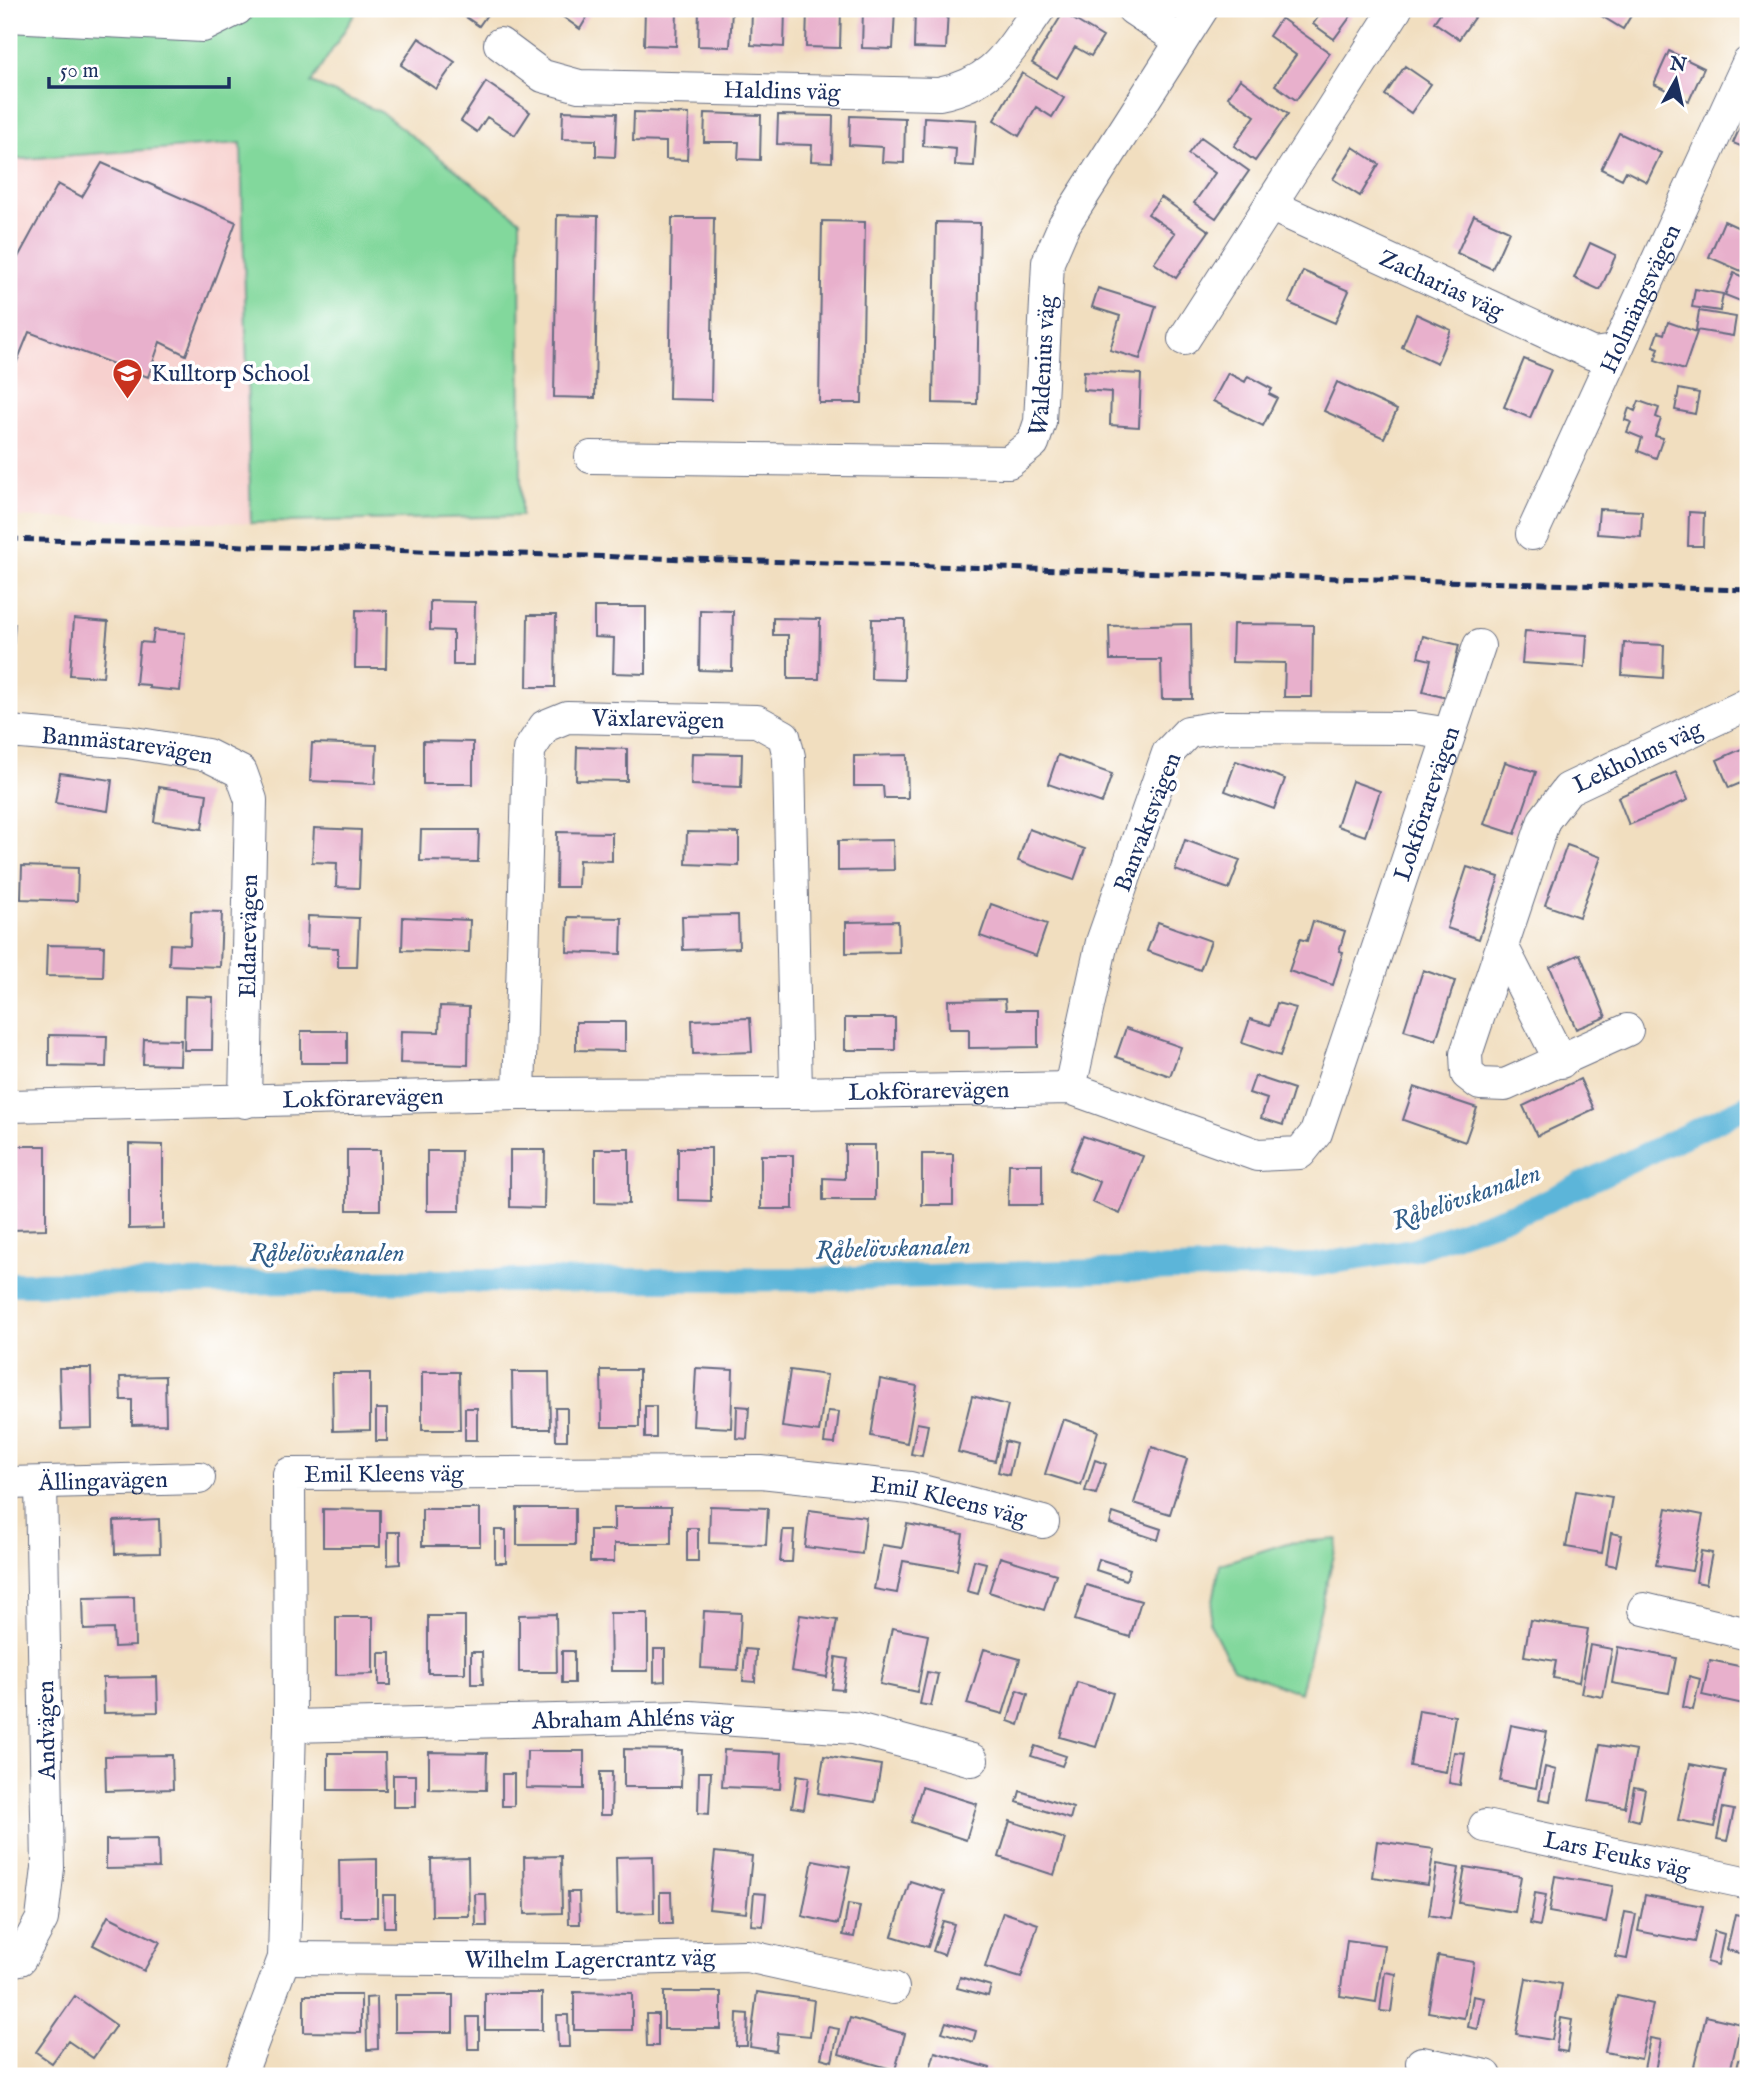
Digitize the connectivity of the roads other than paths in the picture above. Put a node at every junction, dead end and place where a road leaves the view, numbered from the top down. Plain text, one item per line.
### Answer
1 (237, 9) edge
2 (1039, 9) edge
3 (1133, 9) edge
4 (1202, 9) edge
5 (1396, 9) edge
6 (9, 16) edge
7 (1181, 41) junction
8 (500, 44) dead end
9 (1748, 63) edge
10 (1270, 205) junction
11 (1184, 339) dead end
12 (1614, 351) junction
13 (592, 457) dead end
14 (1532, 534) dead end
15 (1479, 646) dead end
16 (1748, 704) edge
17 (9, 732) edge
18 (1449, 734) junction
19 (241, 772) joint
20 (1502, 946) junction
21 (1626, 1030) dead end
22 (1561, 1062) junction
23 (1070, 1088) junction
24 (519, 1094) junction
25 (796, 1094) junction
26 (245, 1102) junction
27 (9, 1106) edge
28 (199, 1478) dead end
29 (9, 1483) edge
30 (41, 1483) junction
31 (1044, 1522) dead end
32 (1644, 1608) dead end
33 (1748, 1634) edge
34 (290, 1726) junction
35 (972, 1760) dead end
36 (1485, 1826) dead end
37 (1748, 1883) edge
38 (284, 1958) junction
39 (9, 1961) edge
40 (893, 1988) dead end
41 (1422, 2063) dead end
42 (240, 2076) edge
43 (1486, 2076) edge

1 - 6 street
2 - 8 street, Haldins väg
3 - 7 street
4 - 7 street, Waldenius väg
5 - 10 street
7 - 13 street, Waldenius väg
9 - 12 street, Holmängsvägen
10 - 11 street
10 - 12 street, Zacharias väg
12 - 14 street, Holmängsvägen
15 - 18 street, Lokförarevägen
16 - 20 street, Lekholms väg
17 - 19 street, Banmästarevägen
18 - 23 street, Banvaktsvägen
18 - 23 street, Lokförarevägen
19 - 26 street, Eldarevägen
20 - 22 street
20 - 22 street, Lekholms väg
21 - 22 street, Lekholms väg
23 - 25 street, Lokförarevägen
24 - 25 street, Lokförarevägen
24 - 25 street, Växlarevägen
24 - 26 street, Lokförarevägen
26 - 27 street, Lokförarevägen
28 - 30 street, Ällingavägen
29 - 30 street, Ällingavägen
30 - 39 street, Andvägen
31 - 34 street, Emil Kleens väg
32 - 33 street
34 - 35 street, Abraham Ahléns väg
34 - 38 street, Emil Kleens väg
36 - 37 street, Lars Feuks väg
38 - 40 street, Wilhelm Lagercrantz väg
38 - 42 street, Emil Kleens väg
41 - 43 street

